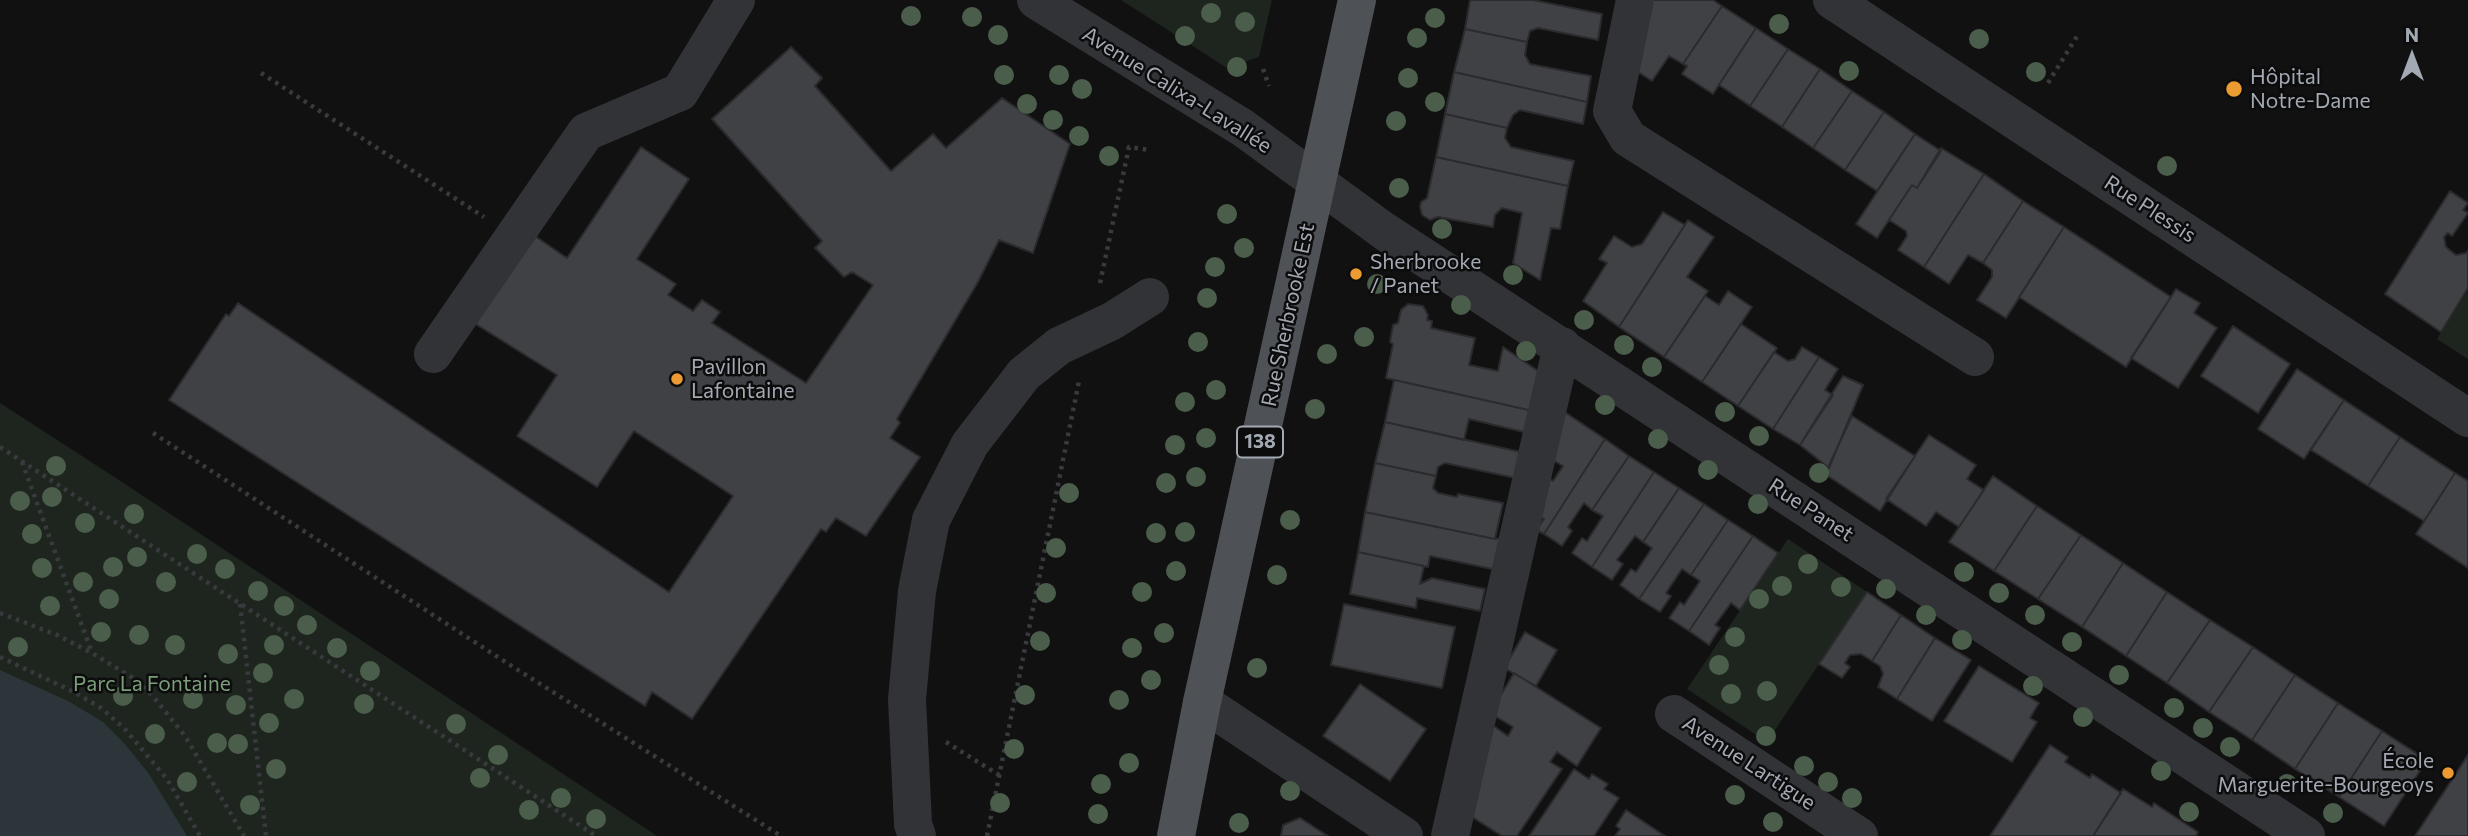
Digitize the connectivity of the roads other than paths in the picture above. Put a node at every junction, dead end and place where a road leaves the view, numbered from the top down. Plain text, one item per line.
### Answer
1 (736, 0) edge
2 (1036, 0) edge
3 (1357, 0) edge
4 (1635, 0) edge
5 (1832, 0) edge
6 (1317, 181) junction
7 (1150, 298) dead end
8 (1562, 346) junction
9 (433, 354) dead end
10 (1975, 357) dead end
11 (2468, 418) edge
12 (1202, 702) junction
13 (1674, 714) dead end
14 (917, 836) edge
15 (1176, 836) edge
16 (1404, 836) edge
17 (1450, 836) edge
18 (1859, 836) edge
19 (2306, 836) edge

1 - 9 street
2 - 6 street, Avenue Calixa-Lavallée
3 - 6 main road, Rue Sherbrooke Est / 138
4 - 10 street
5 - 11 street, Rue Plessis
6 - 8 street, Rue Panet
6 - 12 main road, Rue Sherbrooke Est / 138
7 - 14 street
8 - 17 street
8 - 19 street, Rue Panet
12 - 15 main road, Rue Sherbrooke Est / 138
12 - 16 street
13 - 18 street, Avenue Lartigue

